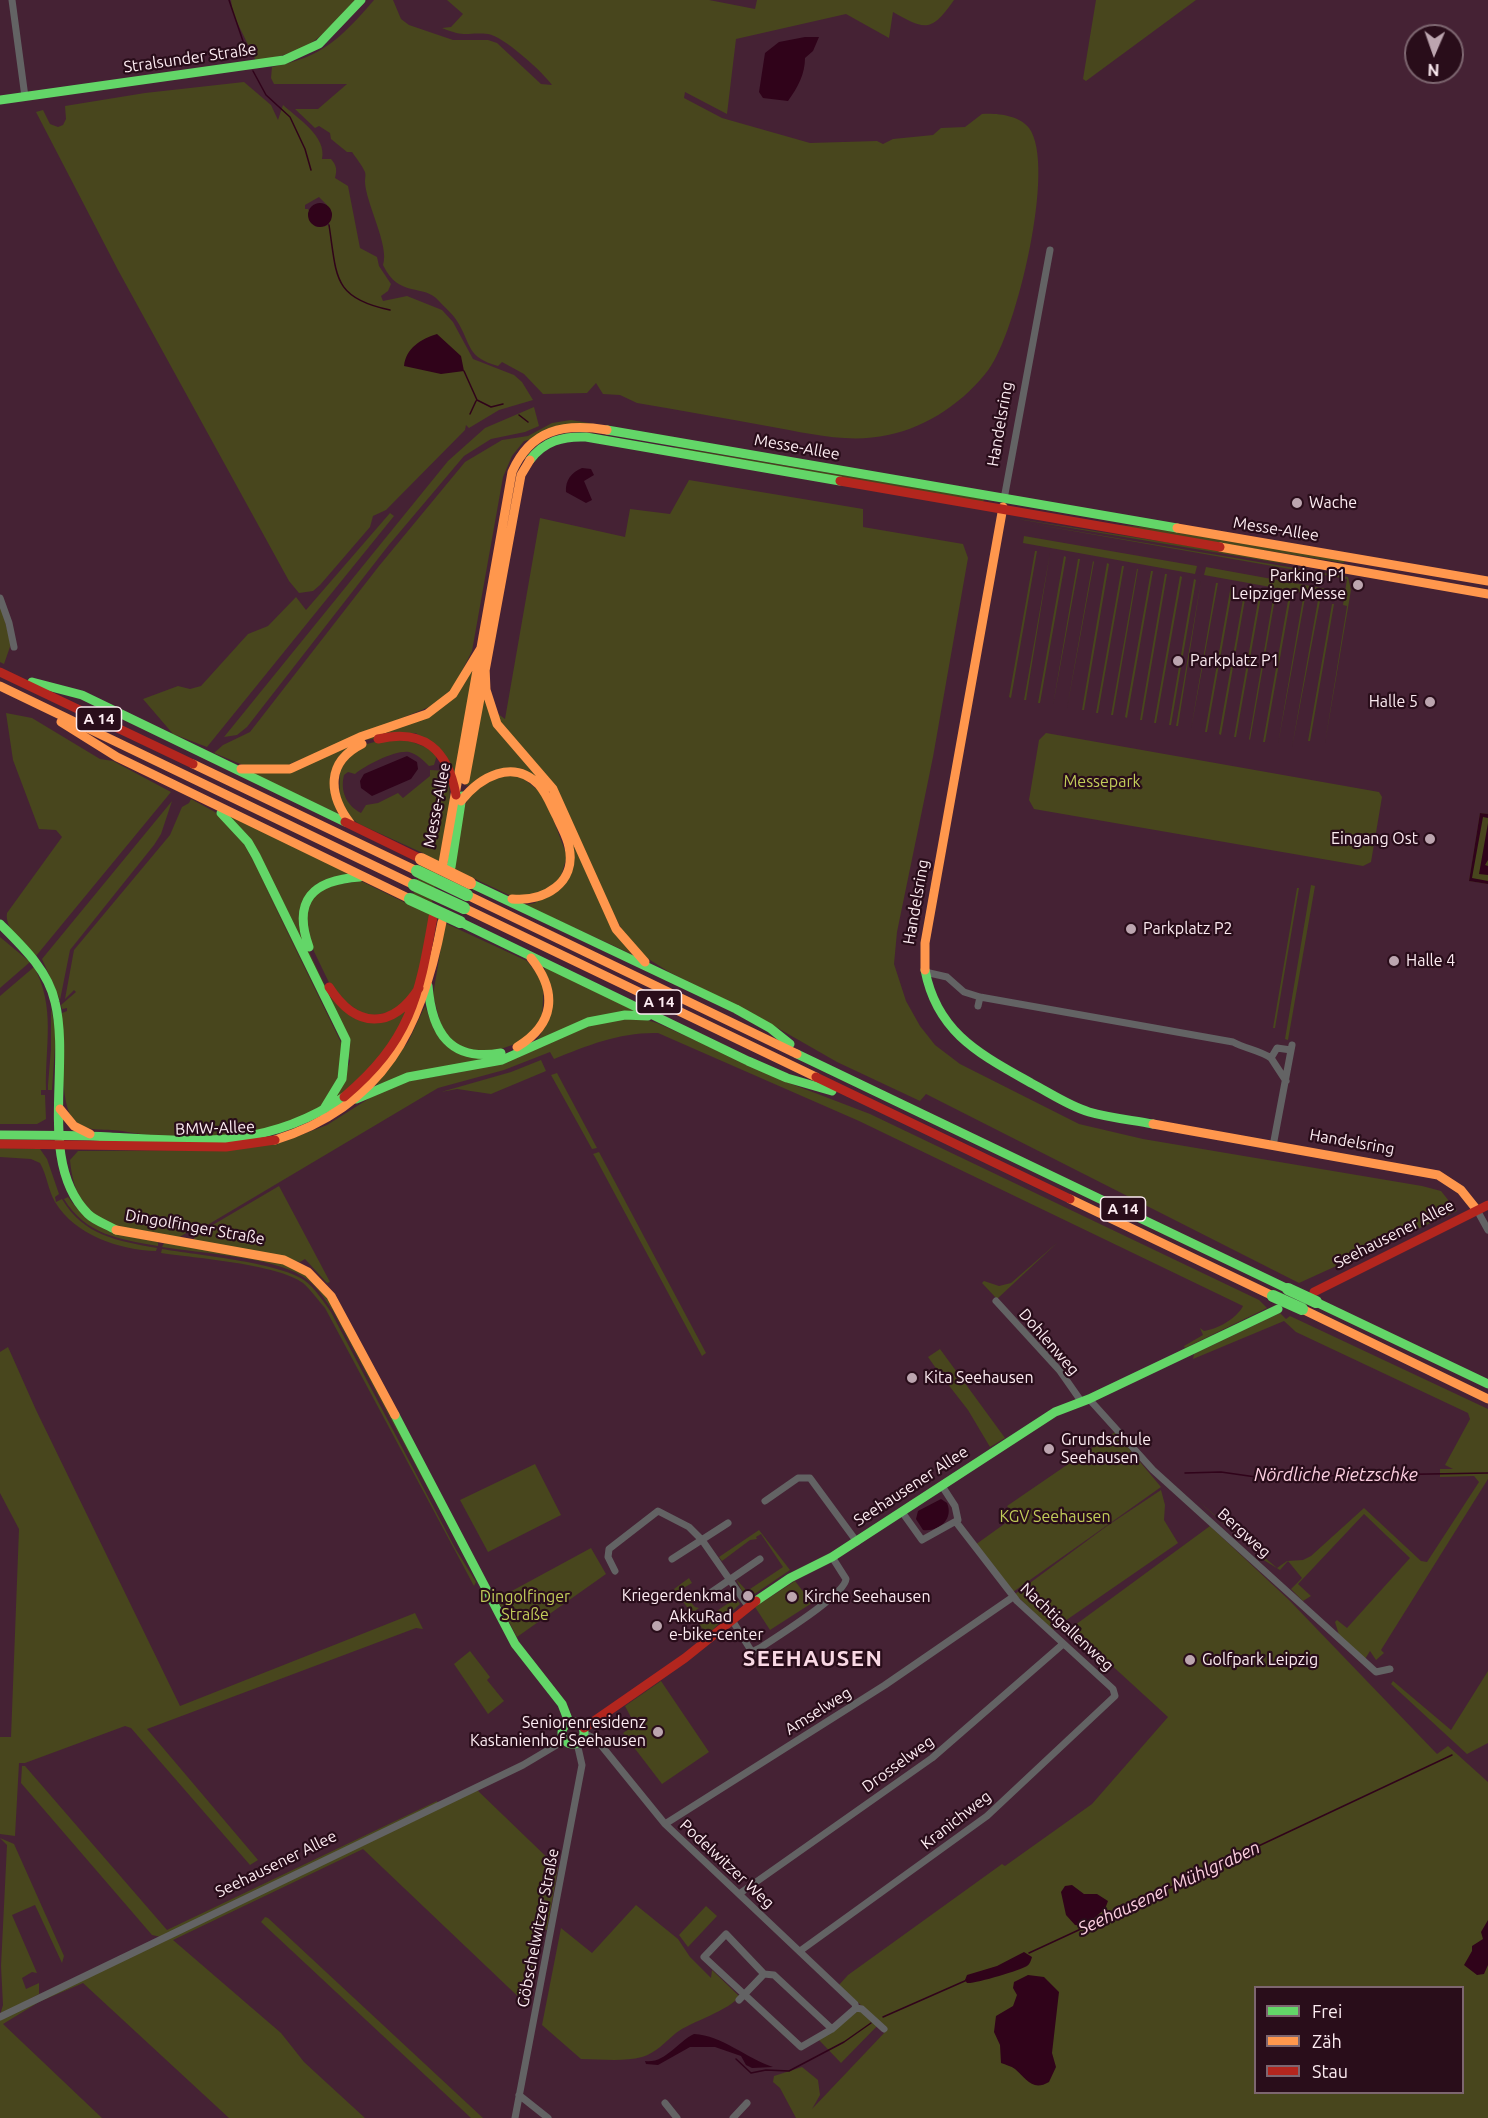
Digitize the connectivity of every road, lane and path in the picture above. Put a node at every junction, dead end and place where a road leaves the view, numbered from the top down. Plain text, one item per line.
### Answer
1 (12, 0) edge
2 (361, 0) edge
3 (25, 97) junction
4 (0, 100) edge
5 (1050, 250) dead end
6 (1003, 505) junction
7 (1488, 581) edge
8 (1488, 594) edge
9 (0, 598) edge
10 (14, 647) dead end
11 (481, 648) junction
12 (485, 667) junction
13 (3, 678) edge
14 (36, 703) junction
15 (227, 766) junction
16 (201, 798) junction
17 (459, 798) junction
18 (358, 829) junction
19 (419, 865) junction
20 (447, 865) dead end
21 (366, 877) junction
22 (468, 889) junction
23 (497, 896) junction
24 (437, 920) dead end
25 (0, 924) edge
26 (528, 955) junction
27 (652, 969) junction
28 (926, 972) junction
29 (424, 987) junction
30 (980, 997) junction
31 (978, 1006) dead end
32 (658, 1017) junction
33 (1121, 1022) junction
34 (1120, 1031) dead end
35 (807, 1058) junction
36 (1271, 1058) junction
37 (1286, 1081) junction
38 (854, 1096) junction
39 (356, 1099) junction
40 (60, 1109) junction
41 (322, 1112) junction
42 (0, 1135) edge
43 (95, 1136) junction
44 (61, 1140) junction
45 (0, 1144) edge
46 (1273, 1146) junction
47 (1483, 1208) edge
48 (1488, 1230) edge
49 (1315, 1297) junction
50 (996, 1301) dead end
51 (1278, 1309) dead end
52 (1488, 1384) edge
53 (1488, 1399) edge
54 (1085, 1400) junction
55 (942, 1486) junction
56 (765, 1501) dead end
57 (902, 1512) junction
58 (728, 1522) dead end
59 (956, 1522) junction
60 (702, 1540) junction
61 (856, 1542) junction
62 (832, 1557) junction
63 (672, 1559) dead end
64 (760, 1559) dead end
65 (615, 1571) dead end
66 (730, 1579) junction
67 (1014, 1597) junction
68 (703, 1598) dead end
69 (748, 1606) junction
70 (732, 1620) junction
71 (1063, 1644) junction
72 (1390, 1669) dead end
73 (1116, 1694) joint
74 (569, 1722) junction
75 (582, 1735) junction
76 (565, 1740) junction
77 (665, 1824) junction
78 (739, 1894) junction
79 (800, 1951) junction
80 (764, 1974) junction
81 (742, 1998) junction
82 (856, 2008) junction
83 (0, 2017) edge
84 (832, 2029) junction
85 (884, 2029) dead end
86 (519, 2095) junction
87 (664, 2103) dead end
88 (747, 2103) dead end
89 (515, 2118) edge
90 (548, 2118) edge
91 (677, 2118) edge
92 (733, 2118) edge

1 - 3 street
2 - 3 main road, Stralsunder Straße
3 - 4 main road, Stralsunder Straße
5 - 6 street, Handelsring
6 - 7 main road, Messe-Allee
6 - 8 main road, Messe-Allee
6 - 11 main road, Messe-Allee
6 - 12 main road, Messe-Allee
6 - 28 main road, Handelsring
9 - 10 street
11 - 15 main road
11 - 17 main road, Messe-Allee
12 - 17 main road, Messe-Allee
12 - 27 main road
13 - 14 main road, A 14
13 - 15 main road
13 - 19 main road, A 14
14 - 16 main road
14 - 38 main road, A 14, bridge
15 - 18 main road
16 - 21 main road
16 - 41 main road
17 - 18 main road
17 - 20 main road, Messe-Allee
17 - 23 main road
18 - 19 main road
19 - 22 main road, A 14, bridge
21 - 26 main road, bridge
21 - 29 main road
22 - 23 main road
22 - 35 main road, A 14
23 - 27 main road
24 - 29 main road
25 - 40 main road, Dingolfinger Straße
26 - 29 main road
26 - 32 main road
27 - 35 main road
28 - 30 street
28 - 46 main road, Handelsring
29 - 39 main road, BMW-Allee
29 - 41 main road, BMW-Allee
30 - 31 street
30 - 33 street
32 - 38 main road
32 - 39 main road
33 - 34 street
33 - 36 street
35 - 49 main road, A 14, bridge
36 - 37 street
36 - 37 street
37 - 46 street
38 - 53 main road, A 14, bridge
39 - 44 main road, BMW-Allee
40 - 43 main road
40 - 44 main road, Dingolfinger Straße
41 - 43 main road, BMW-Allee
42 - 44 main road, BMW-Allee
43 - 44 main road, BMW-Allee
44 - 45 main road, BMW-Allee
44 - 74 main road, Dingolfinger Straße
46 - 47 main road, Handelsring
47 - 48 street
47 - 49 main road, Seehausener Allee
49 - 52 main road, A 14
50 - 54 street, Dohlenweg
51 - 54 main road, Seehausener Allee
54 - 55 main road, Seehausener Allee
54 - 72 street, Bergweg
55 - 57 main road, Seehausener Allee
55 - 59 street, Nachtigallenweg
56 - 61 street
57 - 59 street
57 - 61 main road, Seehausener Allee
58 - 60 street
59 - 67 street, Nachtigallenweg
60 - 63 street
60 - 65 street
60 - 66 street
61 - 62 main road, Seehausener Allee
62 - 69 main road, Seehausener Allee
62 - 70 street
64 - 66 street
66 - 68 street
66 - 69 street
67 - 71 street, Nachtigallenweg
67 - 77 street, Amselweg
69 - 70 main road, Seehausener Allee
70 - 75 main road, Seehausener Allee
71 - 73 street, Nachtigallenweg
71 - 78 street, Drosselweg
73 - 79 street, Kranichweg
74 - 75 main road
74 - 76 main road
75 - 76 main road
75 - 77 street, Podelwitzer Weg
75 - 86 street, Göbschelwitzer Straße
76 - 83 street, Seehausener Allee
77 - 78 street, Podelwitzer Weg
78 - 79 street, Podelwitzer Weg
79 - 82 street, Podelwitzer Weg
80 - 81 street
80 - 81 street
80 - 84 street
81 - 84 street
82 - 84 street
82 - 85 street, Podelwitzer Weg
86 - 89 street, Göbschelwitzer Straße
86 - 90 street
87 - 91 street
88 - 92 street

